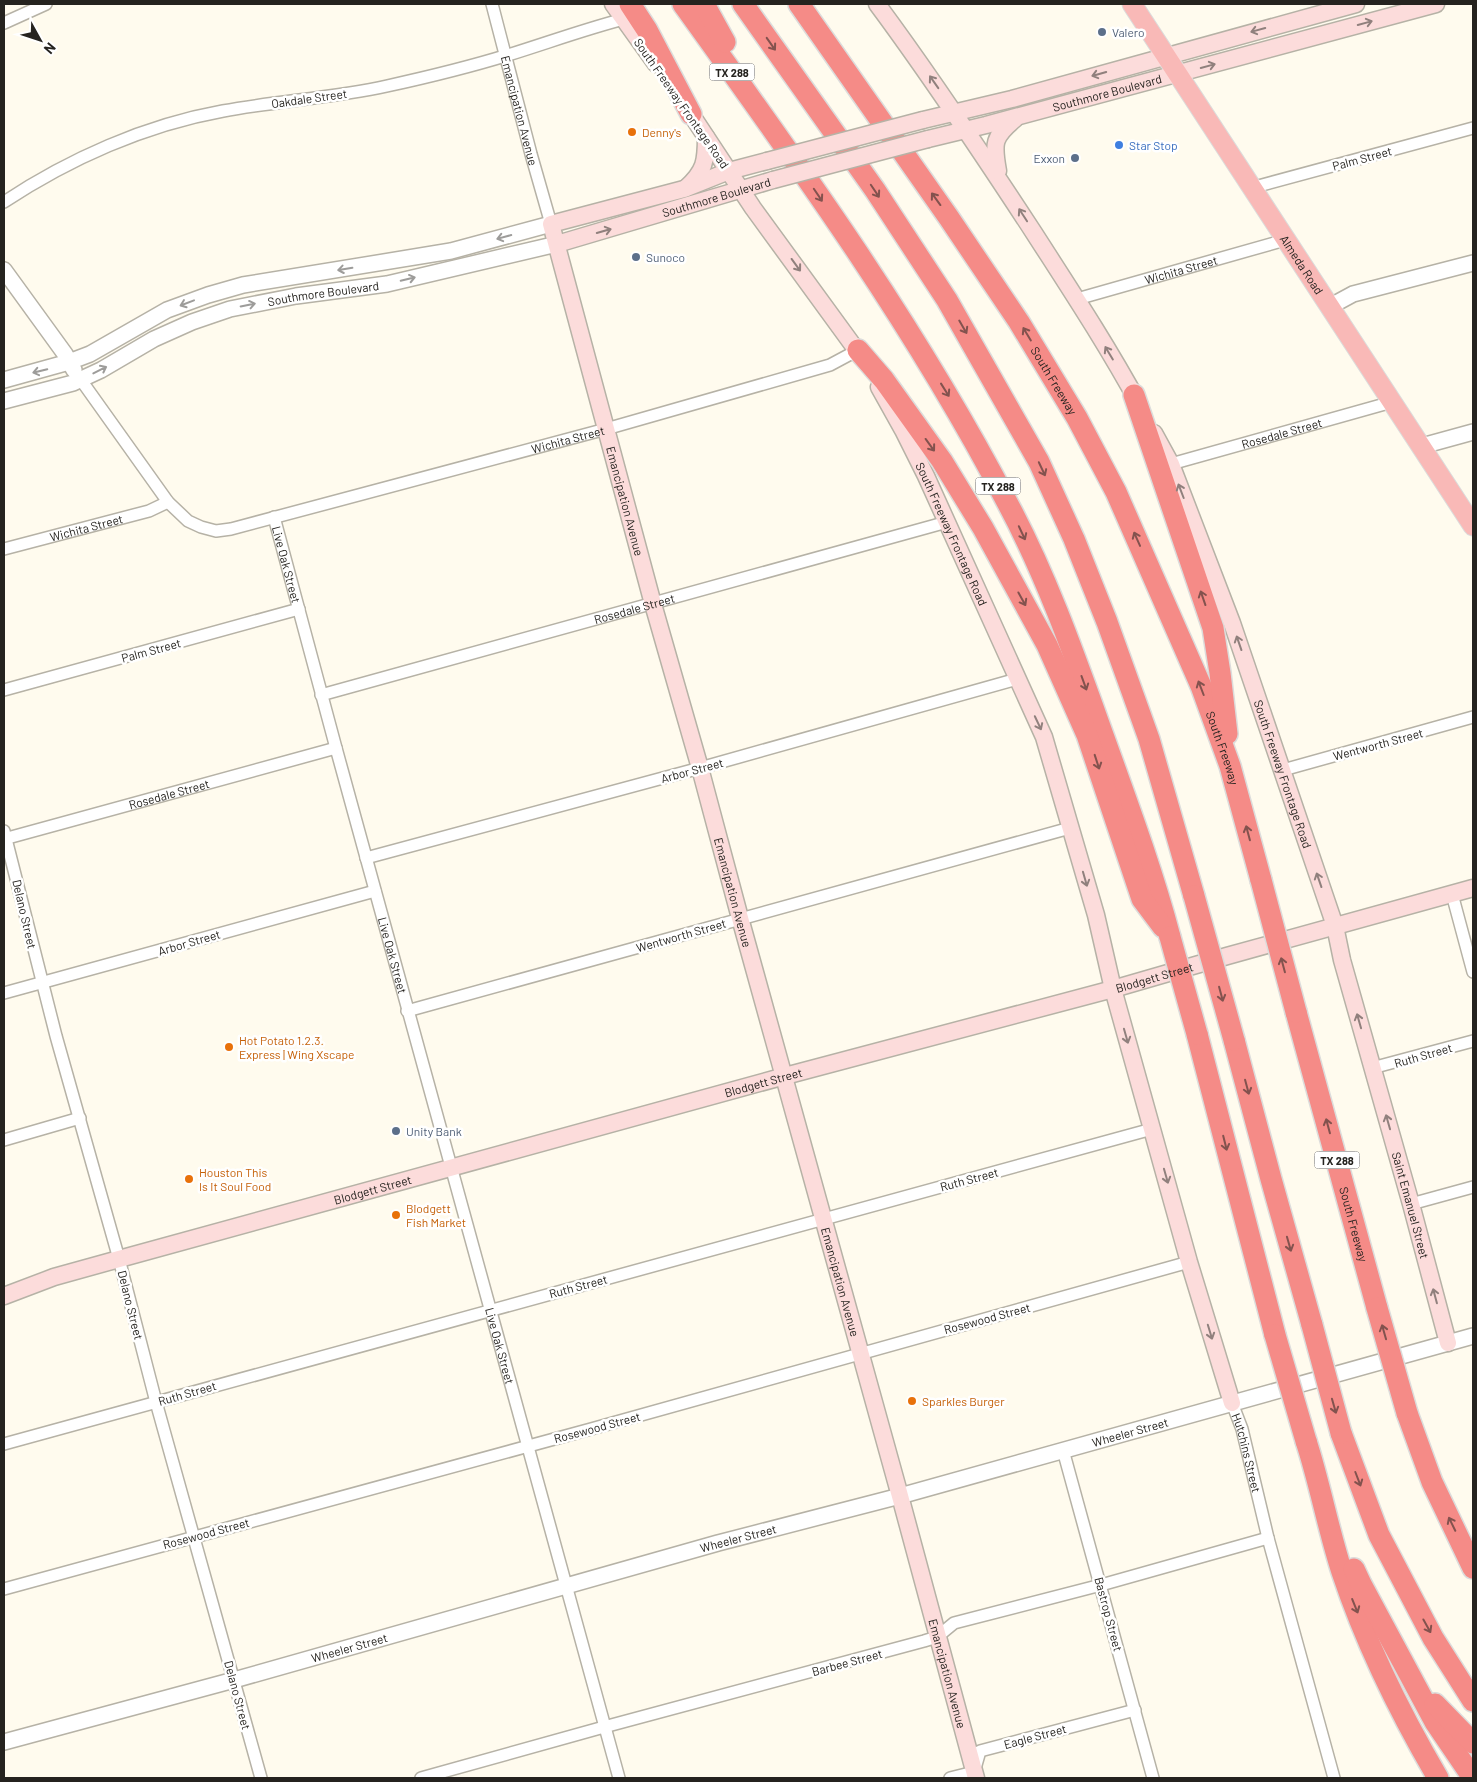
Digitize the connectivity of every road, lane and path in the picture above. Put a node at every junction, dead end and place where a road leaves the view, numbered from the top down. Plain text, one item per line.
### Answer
1 (46, 4) edge
2 (492, 4) edge
3 (613, 4) edge
4 (683, 4) edge
5 (704, 4) edge
6 (743, 4) edge
7 (789, 4) edge
8 (799, 4) edge
9 (877, 4) edge
10 (1132, 4) edge
11 (1356, 4) edge
12 (1436, 4) edge
13 (627, 11) edge
14 (1289, 22) junction
15 (4, 23) edge
16 (1295, 42) junction
17 (1167, 55) junction
18 (506, 56) junction
19 (1178, 74) junction
20 (955, 112) junction
21 (691, 114) joint
22 (876, 115) junction
23 (1018, 117) junction
24 (1473, 128) edge
25 (966, 129) junction
26 (706, 137) junction
27 (781, 140) junction
28 (729, 171) junction
29 (1000, 180) junction
30 (1251, 188) junction
31 (684, 189) junction
32 (742, 190) junction
33 (4, 202) edge
34 (551, 224) junction
35 (1285, 240) junction
36 (557, 244) junction
37 (1473, 263) edge
38 (4, 270) edge
39 (293, 277) junction
40 (296, 296) junction
41 (1076, 299) junction
42 (1329, 307) junction
43 (858, 350) junction
44 (69, 362) junction
45 (4, 380) edge
46 (81, 380) junction
47 (1134, 395) junction
48 (4, 401) edge
49 (1392, 402) junction
50 (606, 429) junction
51 (1473, 432) edge
52 (1422, 446) junction
53 (1171, 464) junction
54 (168, 502) junction
55 (274, 517) junction
56 (947, 522) junction
57 (1473, 526) edge
58 (4, 549) edge
59 (653, 604) junction
60 (299, 609) junction
61 (1017, 679) junction
62 (4, 690) edge
63 (321, 695) junction
64 (1473, 717) edge
65 (336, 748) junction
66 (1230, 766) junction
67 (700, 768) junction
68 (1283, 770) junction
69 (1070, 828) junction
70 (5, 836) edge
71 (366, 858) junction
72 (1473, 888) edge
73 (375, 890) junction
74 (1452, 894) junction
75 (1150, 897) junction
76 (740, 918) junction
77 (1335, 926) junction
78 (1473, 972) edge
79 (42, 982) junction
80 (1113, 989) junction
81 (4, 993) edge
82 (408, 1011) junction
83 (1473, 1040) edge
84 (1372, 1068) junction
85 (785, 1076) junction
86 (80, 1118) junction
87 (1152, 1129) junction
88 (4, 1140) edge
89 (451, 1168) junction
90 (1473, 1186) edge
91 (1411, 1204) junction
92 (824, 1218) junction
93 (119, 1259) junction
94 (1190, 1262) junction
95 (54, 1278) junction
96 (4, 1285) edge
97 (4, 1296) edge
98 (490, 1310) junction
99 (1473, 1336) edge
100 (1448, 1343) junction
101 (860, 1354) junction
102 (156, 1402) junction
103 (1232, 1404) junction
104 (4, 1444) edge
105 (527, 1446) junction
106 (1063, 1450) junction
107 (1317, 1475) junction
108 (900, 1496) junction
109 (195, 1536) junction
110 (1268, 1538) junction
111 (1473, 1568) edge
112 (1101, 1585) junction
113 (566, 1586) junction
114 (4, 1589) edge
115 (937, 1637) junction
116 (234, 1680) junction
117 (1473, 1701) edge
118 (1135, 1710) junction
119 (604, 1727) junction
120 (4, 1742) edge
121 (1467, 1745) edge
122 (975, 1775) edge
123 (261, 1778) edge
124 (421, 1778) edge
125 (619, 1778) edge
126 (950, 1778) edge
127 (1154, 1778) edge
128 (1334, 1778) edge
129 (1438, 1778) edge
130 (1473, 1778) edge

1 - 15 street
2 - 18 street, Emancipation Avenue
3 - 13 main road
4 - 27 highway, TX 288
5 - 27 highway
6 -> 117 highway, bridge
7 - 22 highway
8 - 22 highway, South Freeway / TX 288
20 -> 9 main road, South Freeway Frontage Road
10 - 17 main road, Almeda Road
11 - 14 main road, Southmore Boulevard
16 -> 12 main road, Southmore Boulevard
13 - 18 street, Oakdale Street
13 - 21 highway
14 - 16 main road
14 -> 17 main road, Southmore Boulevard
19 -> 16 main road, Southmore Boulevard
17 - 19 main road, Almeda Road
17 -> 20 main road, Southmore Boulevard
18 - 33 street, Oakdale Street
18 - 34 street, Emancipation Avenue
19 - 23 main road, Southmore Boulevard
19 - 30 main road, Almeda Road
20 - 25 main road, South Freeway Frontage Road
20 - 28 main road, Southmore Boulevard, bridge
21 - 26 main road, South Freeway Frontage Road
66 -> 22 highway, South Freeway / TX 288
23 - 25 main road, Southmore Boulevard
23 - 29 main road
24 - 30 street, Palm Street
25 - 29 main road, South Freeway Frontage Road
25 - 32 main road, Southmore Boulevard, bridge
26 - 28 main road, South Freeway Frontage Road
26 - 31 main road
27 -> 75 highway, TX 288
28 - 31 main road, Southmore Boulevard
28 - 32 main road, South Freeway Frontage Road
41 -> 29 main road, South Freeway Frontage Road
30 - 35 main road, Almeda Road
31 - 34 main road, Southmore Boulevard
36 -> 32 main road, Southmore Boulevard
32 -> 43 main road, South Freeway Frontage Road
34 - 36 main road, Emancipation Avenue
34 -> 39 street, Southmore Boulevard
35 - 41 street, Wichita Street
35 - 42 main road, Almeda Road
40 -> 36 street, Southmore Boulevard
36 - 50 main road, Emancipation Avenue
37 - 42 street
38 - 44 street, Live Oak Street
39 - 40 street
39 -> 44 street, Southmore Boulevard
46 -> 40 street, Southmore Boulevard
47 -> 41 main road, South Freeway Frontage Road
42 - 49 main road, Almeda Road
43 - 50 street, Wichita Street
43 - 56 main road, South Freeway Frontage Road
43 -> 75 highway
44 -> 45 street, Southmore Boulevard
44 - 46 street, Live Oak Street
46 - 48 street, Southmore Boulevard
46 - 54 street, Live Oak Street
47 - 53 main road, South Freeway Frontage Road
66 -> 47 highway
49 - 52 main road, Almeda Road
49 - 53 street, Rosedale Street
50 - 55 street, Wichita Street
50 - 59 main road, Emancipation Avenue
51 - 52 street
52 - 57 main road, Almeda Road
68 -> 53 main road, South Freeway Frontage Road
54 - 55 street, Live Oak Street
54 - 58 street, Wichita Street
55 - 60 street, Live Oak Street
56 - 59 street, Rosedale Street
56 - 61 main road, South Freeway Frontage Road
59 - 63 street, Rosedale Street
59 - 67 main road, Emancipation Avenue
60 - 62 street, Palm Street
60 - 63 street, Live Oak Street
61 - 67 street, Arbor Street
61 -> 69 main road, South Freeway Frontage Road
63 - 65 street, Live Oak Street
64 - 68 street, Wentworth Street
65 - 70 street, Rosedale Street
65 - 71 street, Live Oak Street
111 -> 66 highway, South Freeway / TX 288, bridge
67 - 71 street, Arbor Street
67 - 76 main road, Emancipation Avenue
77 -> 68 main road, South Freeway Frontage Road
69 - 76 street, Wentworth Street
69 -> 80 main road, South Freeway Frontage Road
70 - 79 street, Delano Street
71 - 73 street, Live Oak Street
72 - 74 main road, Blodgett Street
73 - 79 street, Arbor Street
73 - 82 street, Live Oak Street
74 - 77 main road, Blodgett Street
74 - 78 street
75 -> 107 highway, TX 288, bridge
76 - 82 street, Wentworth Street
76 - 85 main road, Emancipation Avenue
77 - 80 main road, Blodgett Street
84 -> 77 main road, South Freeway Frontage Road
79 - 81 street, Arbor Street
79 - 86 street, Delano Street
80 - 85 main road, Blodgett Street
80 -> 87 main road, South Freeway Frontage Road
82 - 89 street, Live Oak Street
83 - 84 street, Ruth Street
91 -> 84 main road, Saint Emanuel Street
85 - 89 main road, Blodgett Street
85 - 92 main road, Emancipation Avenue
86 - 88 street
86 - 93 street, Delano Street
87 - 92 street, Ruth Street
87 -> 94 main road, Hutchins Street
89 - 93 main road, Blodgett Street
89 - 98 street, Live Oak Street
90 - 91 street
100 -> 91 main road, Saint Emanuel Street
92 - 98 street, Ruth Street
92 - 101 main road, Emancipation Avenue
93 - 95 main road, Blodgett Street
93 - 102 street, Delano Street
94 - 101 street, Rosewood Street
94 -> 103 main road, Hutchins Street
95 - 96 main road, Blodgett Street
95 - 97 main road, Blodgett Street
98 - 102 street, Ruth Street
98 - 105 street, Live Oak Street
99 - 100 street, Wheeler Street
100 - 103 street, Wheeler Street
101 - 105 street, Rosewood Street
101 - 108 main road, Emancipation Avenue
102 - 104 street, Ruth Street
102 - 109 street, Delano Street
103 - 106 street, Wheeler Street
103 - 110 street, Hutchins Street
105 - 109 street, Rosewood Street
105 - 113 street, Live Oak Street
106 - 108 street, Wheeler Street
106 - 112 street, Bastrop Street
107 - 121 highway
107 -> 129 highway
108 - 113 street, Wheeler Street
108 - 115 main road, Emancipation Avenue
109 - 114 street, Rosewood Street
109 - 116 street, Delano Street
110 - 112 street, Barbee Street
110 - 128 street, Hutchins Street
112 - 115 street, Barbee Street
112 - 118 street, Bastrop Street
113 - 116 street, Wheeler Street
113 - 119 street, Live Oak Street
115 - 119 street, Barbee Street
115 - 122 main road, Emancipation Avenue
116 - 120 street, Wheeler Street
116 - 123 street, Delano Street
118 - 122 street, Eagle Street
118 - 127 street, Bastrop Street
119 - 124 street, Barbee Street
119 - 125 street, Live Oak Street
121 - 130 highway
122 - 126 street

